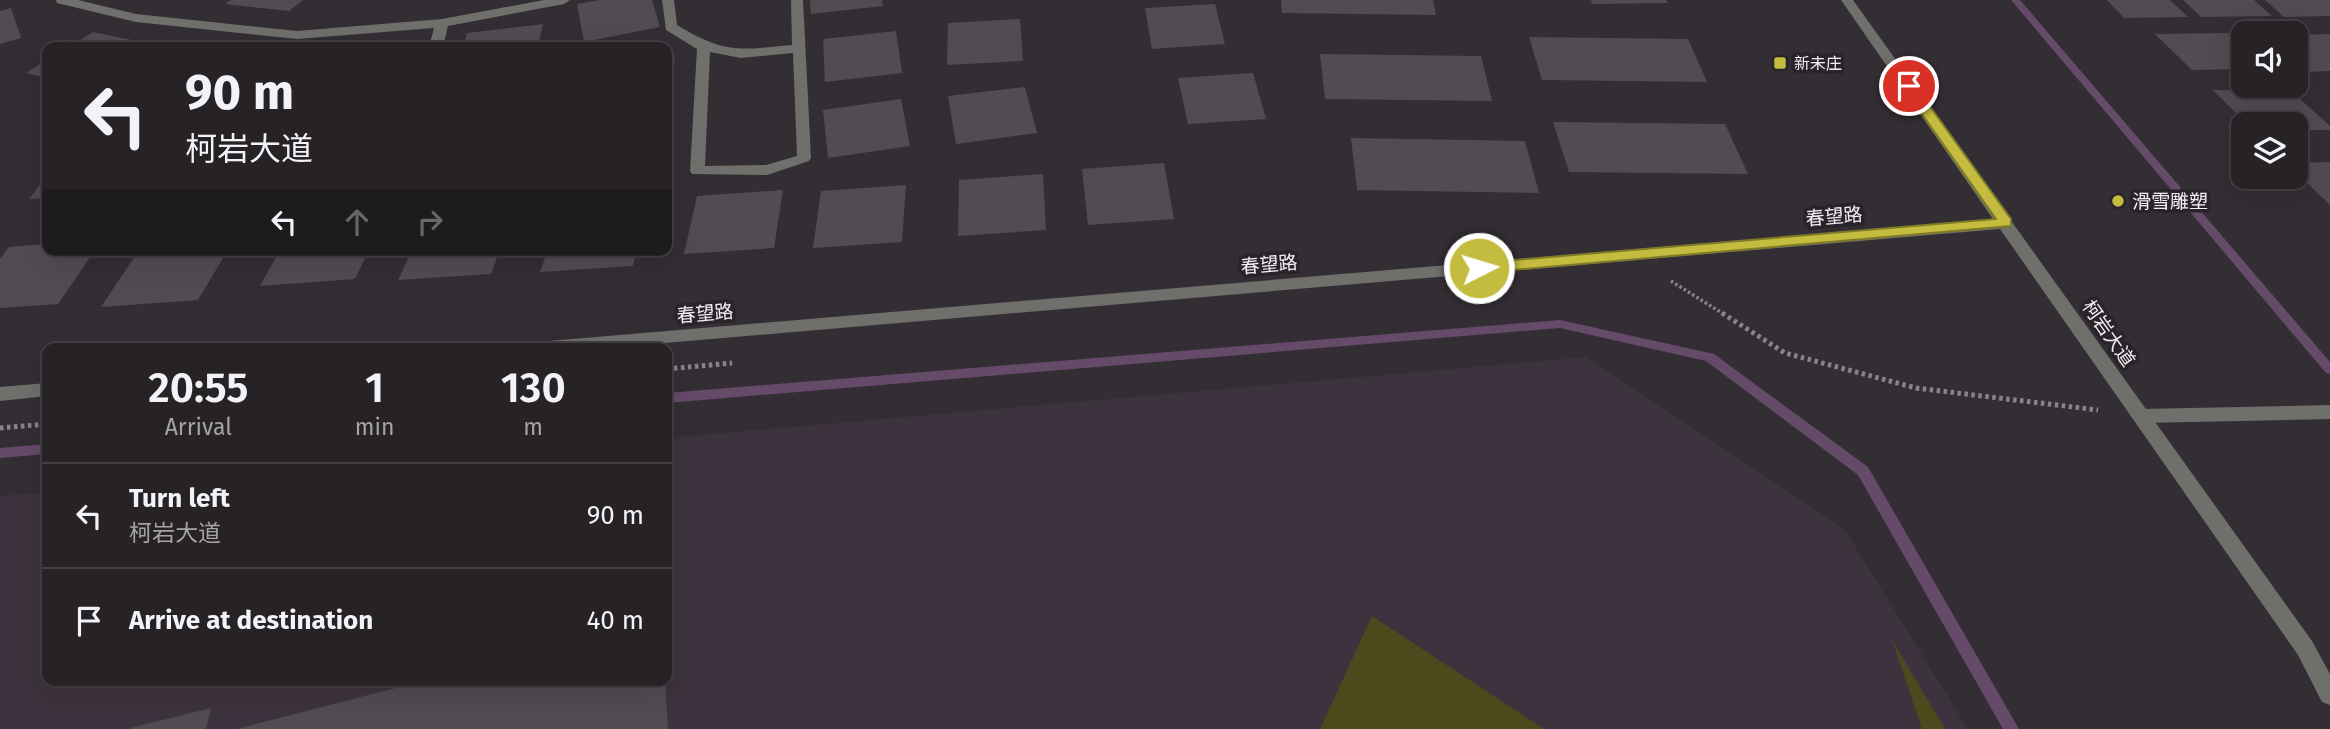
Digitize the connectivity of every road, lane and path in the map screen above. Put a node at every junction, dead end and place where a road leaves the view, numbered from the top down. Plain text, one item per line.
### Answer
1 (62, 0) edge
2 (564, 0) edge
3 (668, 0) edge
4 (797, 0) edge
5 (1847, 0) edge
6 (442, 23) junction
7 (437, 42) edge
8 (704, 47) junction
9 (797, 48) junction
10 (2006, 222) junction
11 (1670, 280) dead end
12 (595, 343) edge
13 (736, 363) dead end
14 (672, 369) edge
15 (42, 390) edge
16 (0, 394) edge
17 (2330, 412) edge
18 (2142, 416) junction
19 (42, 424) edge
20 (0, 428) edge
21 (2330, 695) edge

1 - 6 street
2 - 6 street
3 - 8 street
4 - 9 street
5 - 10 street, 柯岩大道
6 - 7 street
8 - 9 street
8 - 9 street
10 - 12 street, 春望路
10 - 18 street, 柯岩大道
11 - 18 path
13 - 14 path
15 - 16 street
17 - 18 street
18 - 21 street, 柯岩大道
19 - 20 path

